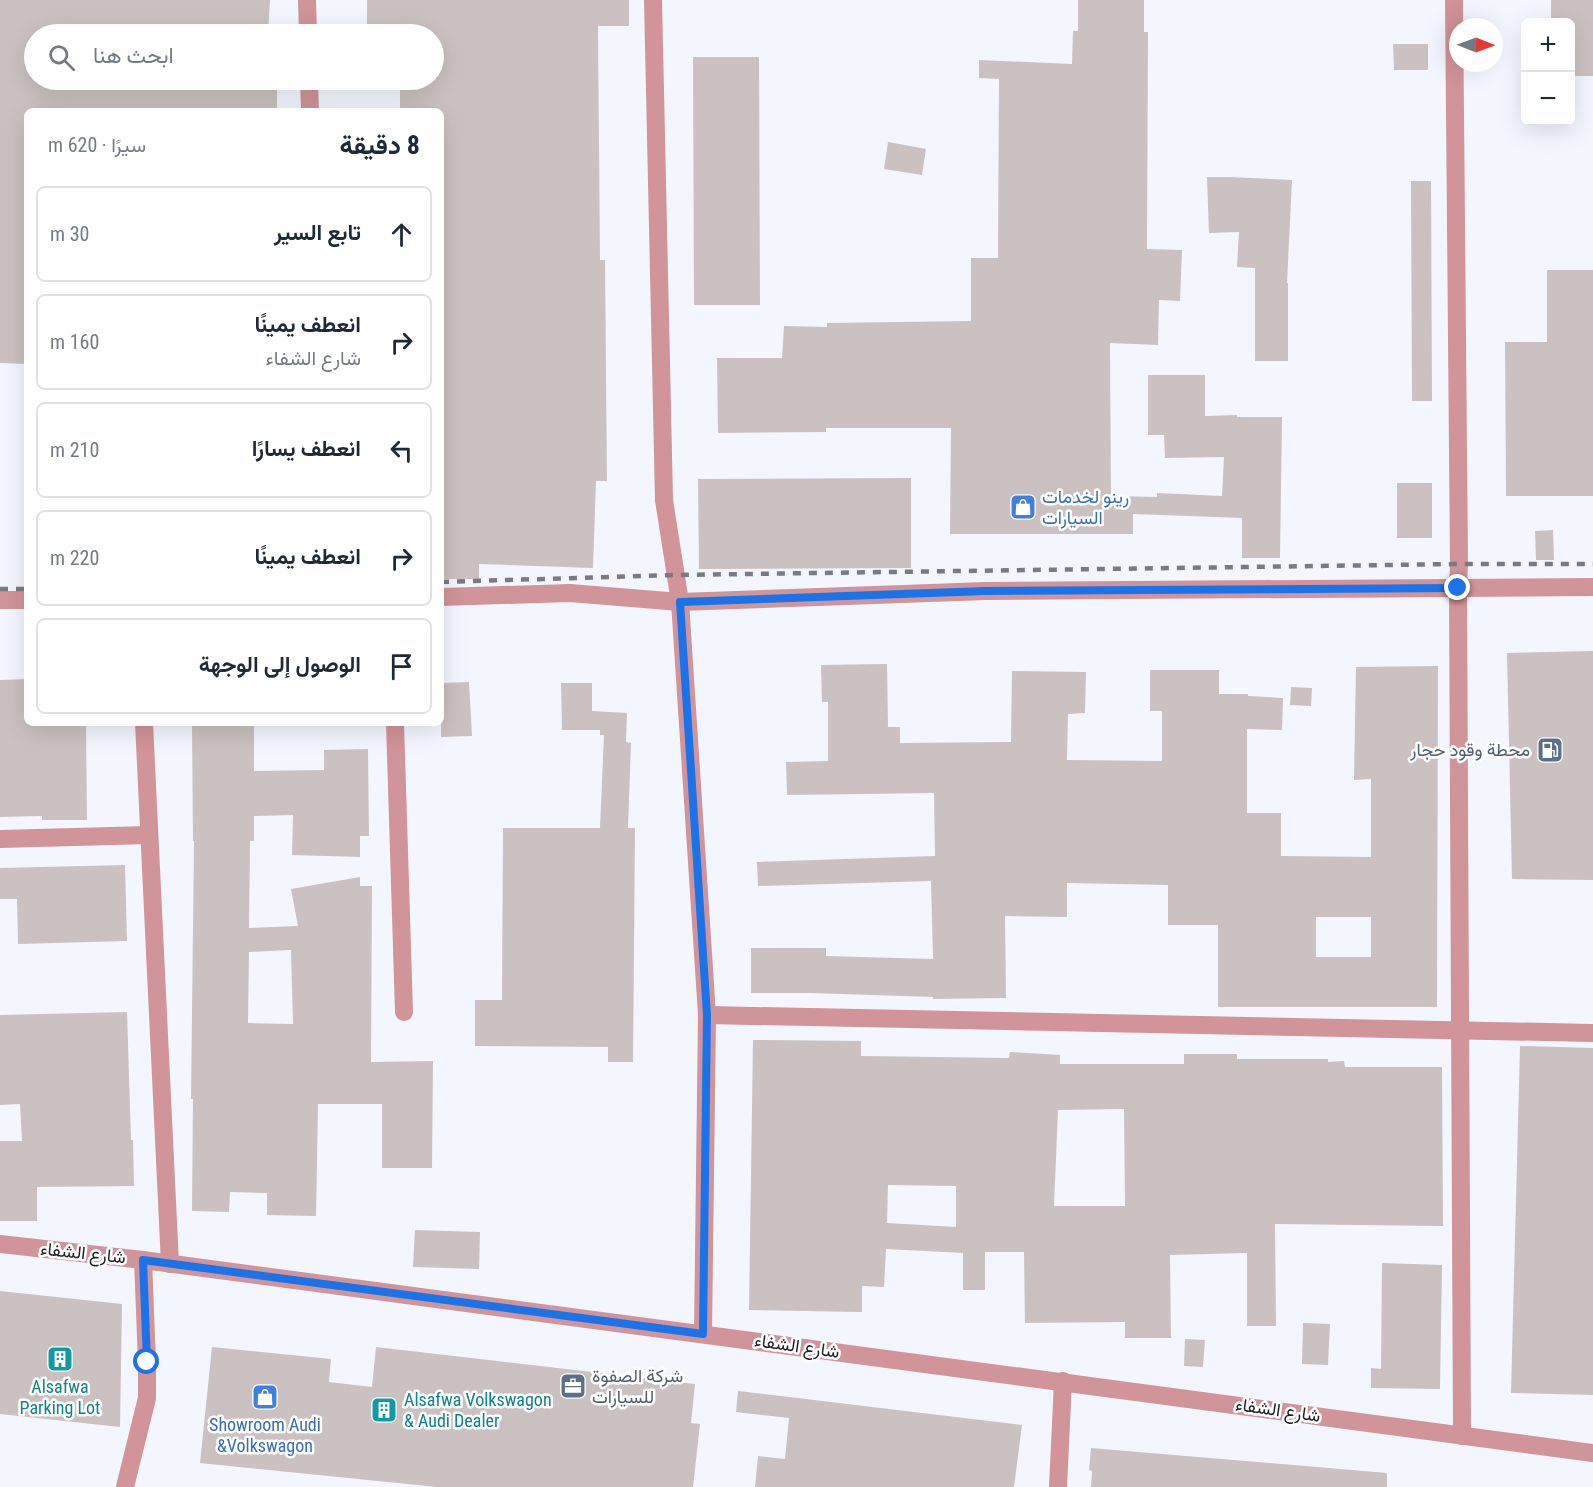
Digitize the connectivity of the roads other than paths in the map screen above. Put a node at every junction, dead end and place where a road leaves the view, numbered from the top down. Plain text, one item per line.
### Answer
1 (307, 0) edge
2 (653, 0) edge
3 (1454, 0) edge
4 (308, 24) edge
5 (309, 90) edge
6 (310, 108) edge
7 (1593, 587) edge
8 (1458, 588) junction
9 (444, 597) edge
10 (0, 600) edge
11 (24, 600) edge
12 (680, 602) junction
13 (144, 726) edge
14 (394, 726) edge
15 (149, 835) junction
16 (0, 839) edge
17 (404, 1012) dead end
18 (707, 1015) junction
19 (1460, 1029) junction
20 (1593, 1033) edge
21 (0, 1244) edge
22 (143, 1260) junction
23 (170, 1264) junction
24 (703, 1334) junction
25 (1063, 1381) junction
26 (1462, 1436) junction
27 (1593, 1453) edge
28 (125, 1487) edge
29 (1058, 1487) edge

1 - 4 street
2 - 12 street
3 - 8 street
5 - 6 street
7 - 8 street
8 - 12 street
8 - 19 street
9 - 12 street
10 - 11 street
12 - 18 street
13 - 15 street
14 - 17 street
15 - 16 street
15 - 23 street
18 - 19 street
18 - 24 street
19 - 20 street
19 - 26 street
21 - 22 street, شارع الشفاء
22 - 23 street, شارع الشفاء
22 - 28 street
23 - 24 street, شارع الشفاء
24 - 25 street, شارع الشفاء
25 - 26 street, شارع الشفاء
25 - 29 street
26 - 27 street, شارع الشفاء

